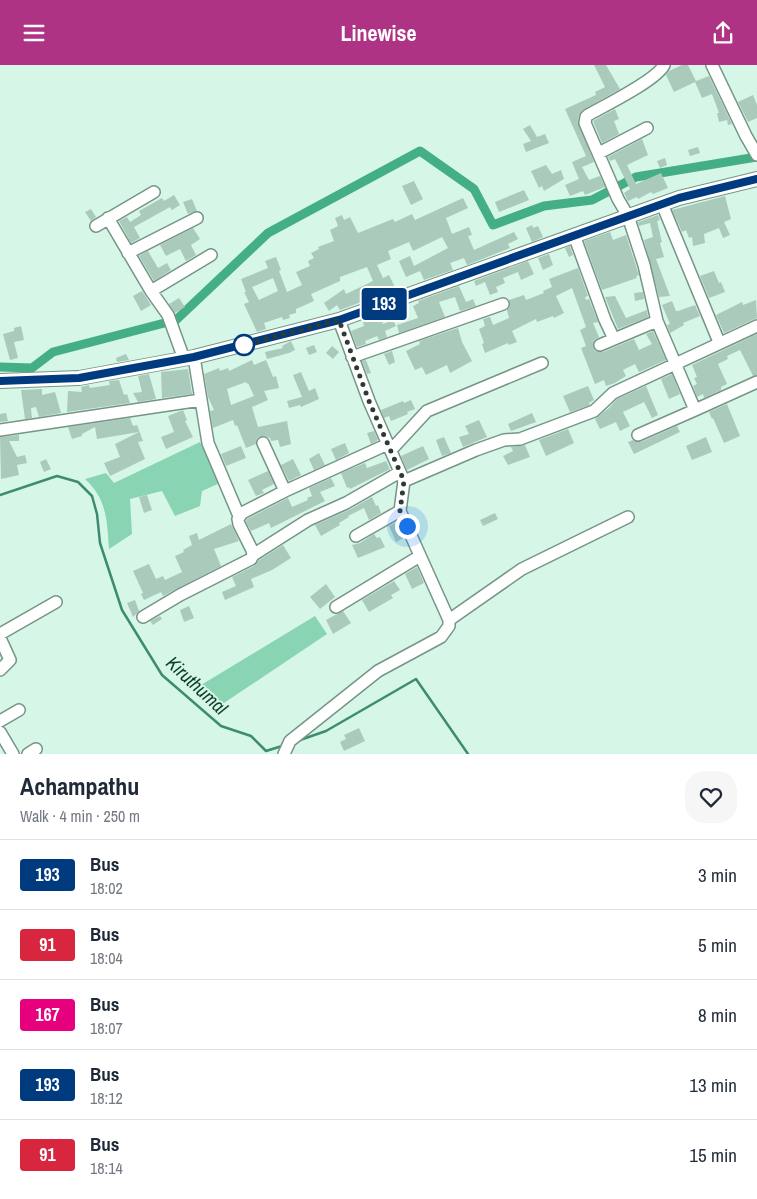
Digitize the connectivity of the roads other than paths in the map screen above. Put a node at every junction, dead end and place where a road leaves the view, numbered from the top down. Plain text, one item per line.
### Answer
1 (664, 65) edge
2 (712, 65) edge
3 (647, 128) dead end
4 (599, 153) junction
5 (756, 154) edge
6 (757, 179) edge
7 (154, 192) dead end
8 (662, 204) junction
9 (628, 216) junction
10 (108, 218) junction
11 (197, 218) dead end
12 (96, 226) dead end
13 (574, 235) junction
14 (128, 253) junction
15 (211, 255) dead end
16 (151, 291) junction
17 (503, 304) dead end
18 (339, 320) junction
19 (657, 321) junction
20 (757, 326) edge
21 (614, 339) junction
22 (719, 342) junction
23 (600, 345) dead end
24 (352, 357) junction
25 (189, 358) junction
26 (542, 363) dead end
27 (676, 363) junction
28 (0, 381) edge
29 (757, 382) edge
30 (201, 400) junction
31 (695, 410) junction
32 (0, 429) edge
33 (638, 435) dead end
34 (263, 443) dead end
35 (390, 447) junction
36 (402, 477) junction
37 (285, 491) junction
38 (400, 511) junction
39 (240, 516) junction
40 (628, 517) dead end
41 (356, 536) dead end
42 (252, 555) junction
43 (420, 556) junction
44 (56, 602) dead end
45 (336, 607) dead end
46 (143, 617) dead end
47 (448, 620) junction
48 (0, 636) edge
49 (0, 670) edge
50 (19, 710) dead end
51 (0, 721) edge
52 (0, 732) edge
53 (287, 747) edge
54 (13, 754) edge

1 - 4 street
2 - 5 street
3 - 4 street
4 - 9 street
6 - 8 main road
7 - 10 street
8 - 9 main road
8 - 22 street
9 - 13 main road
9 - 19 street
10 - 12 street
10 - 14 street
11 - 14 street
13 - 18 main road
13 - 21 street
14 - 16 street
15 - 16 street
16 - 25 street
17 - 24 street
18 - 24 street
18 - 25 main road
19 - 21 street
19 - 27 street
20 - 22 street
21 - 23 street
22 - 27 street
24 - 35 street
25 - 28 main road
25 - 30 street
26 - 35 street
27 - 31 street
27 - 36 street
29 - 31 street
30 - 32 street
30 - 39 street
31 - 33 street
34 - 37 street
35 - 36 street
35 - 37 street
36 - 38 street
36 - 42 street
37 - 39 street
38 - 41 street
38 - 43 street
39 - 42 street
40 - 47 street
42 - 46 street
43 - 45 street
43 - 47 street
44 - 48 street
47 - 53 street
48 - 49 street
50 - 51 street
52 - 54 street

